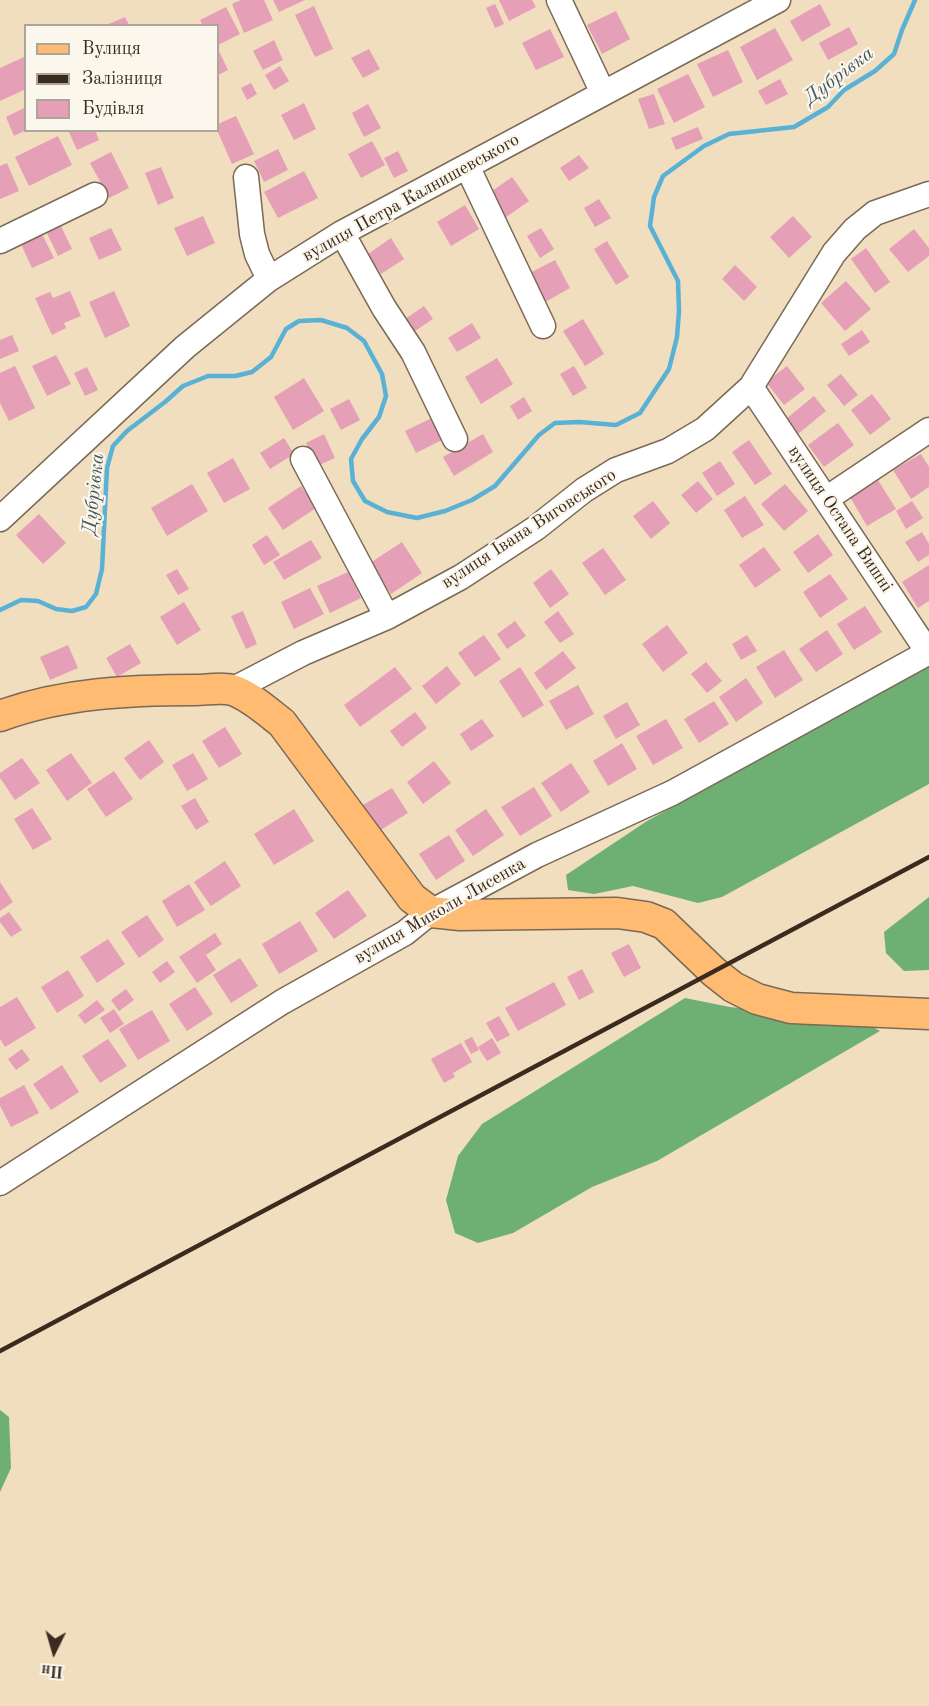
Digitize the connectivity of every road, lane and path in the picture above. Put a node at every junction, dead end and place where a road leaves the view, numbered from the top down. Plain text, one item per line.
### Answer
1 (559, 0) edge
2 (778, 0) edge
3 (603, 93) junction
4 (467, 166) junction
5 (246, 177) dead end
6 (929, 194) edge
7 (95, 195) dead end
8 (342, 232) junction
9 (0, 241) edge
10 (269, 279) junction
11 (543, 326) dead end
12 (751, 387) junction
13 (929, 430) edge
14 (455, 439) dead end
15 (303, 459) dead end
16 (826, 499) junction
17 (0, 519) edge
18 (387, 617) junction
19 (929, 652) edge
20 (232, 690) junction
21 (0, 716) edge
22 (431, 912) junction
23 (929, 1014) edge
24 (0, 1183) edge

1 - 3 street
2 - 3 street, вулиця Петра Калнишевського
3 - 4 street, вулиця Петра Калнишевського
4 - 8 street, вулиця Петра Калнишевського
4 - 11 street
5 - 10 street
6 - 12 street, вулиця Івана Виговського
7 - 9 street
8 - 10 street, вулиця Петра Калнишевського
8 - 14 street
10 - 17 street, вулиця Петра Калнишевського
12 - 16 street, вулиця Остапа Вишні
12 - 18 street, вулиця Івана Виговського
13 - 16 street
15 - 18 street
16 - 19 street, вулиця Остапа Вишні
18 - 20 street, вулиця Івана Виговського
19 - 22 street, вулиця Миколи Лисенка
20 - 21 main road, вулиця Івана Виговського
20 - 22 main road
22 - 23 main road
22 - 24 street, вулиця Миколи Лисенка

